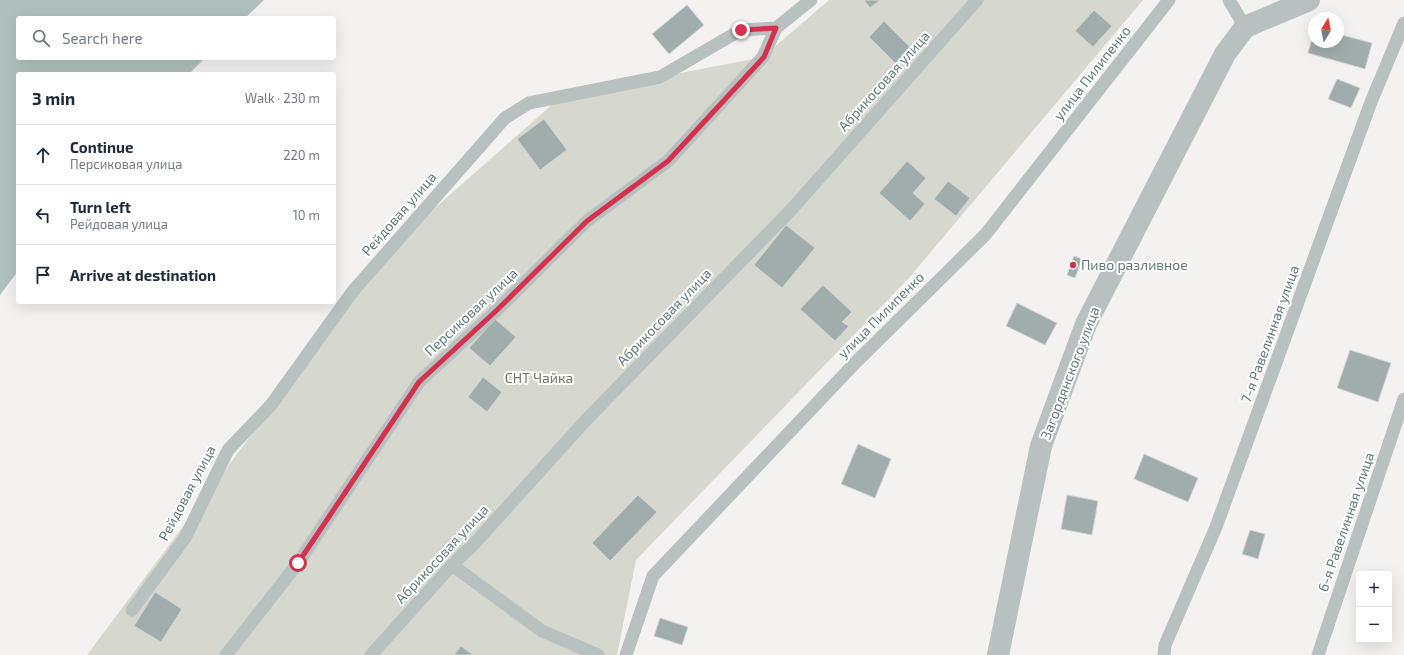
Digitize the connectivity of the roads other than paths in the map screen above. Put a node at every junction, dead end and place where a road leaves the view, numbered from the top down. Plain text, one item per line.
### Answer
1 (811, 0) edge
2 (977, 0) edge
3 (1169, 0) edge
4 (1229, 0) edge
5 (1309, 0) edge
6 (1404, 23) edge
7 (1245, 27) junction
8 (776, 28) junction
9 (1404, 399) edge
10 (452, 565) junction
11 (132, 610) dead end
12 (226, 655) edge
13 (371, 655) edge
14 (598, 655) edge
15 (626, 655) edge
16 (998, 655) edge
17 (1164, 655) edge
18 (1318, 655) edge

1 - 8 lane
2 - 10 lane, Абрикосовая улица
3 - 15 lane, улица Пилипенко
4 - 7 lane
5 - 7 street
6 - 17 lane, 7-я Равелинная улица
7 - 16 street, Загордянского улица
8 - 11 lane, Рейдовая улица
8 - 12 lane, Персиковая улица
9 - 18 lane, 6-я Равелинная улица
10 - 13 lane, Абрикосовая улица
10 - 14 lane

